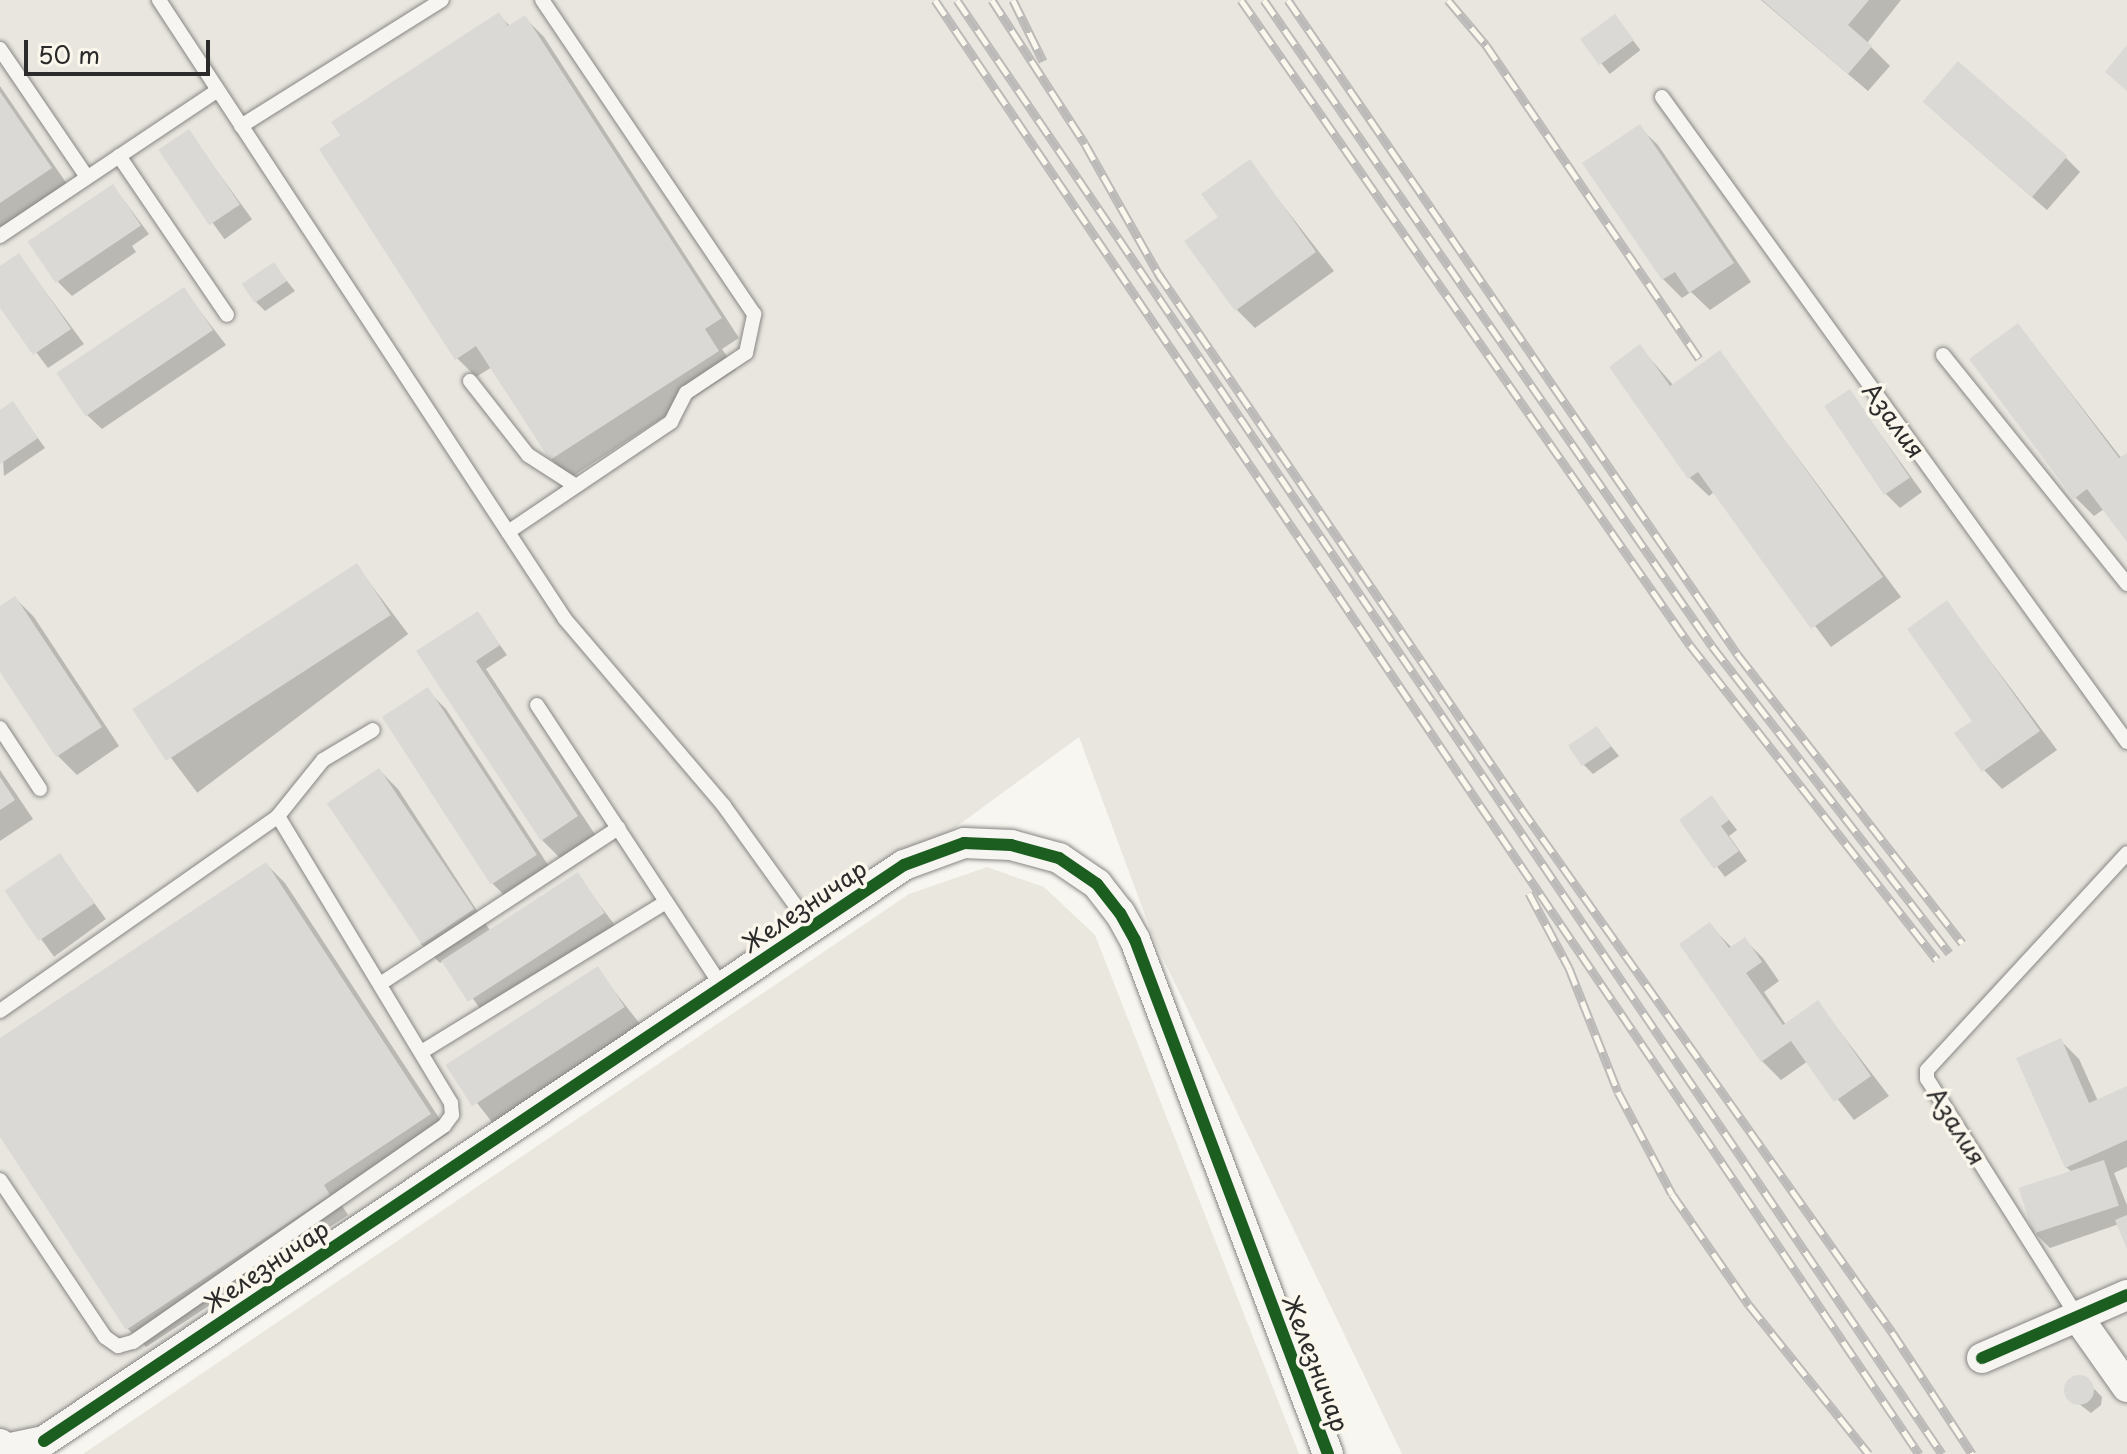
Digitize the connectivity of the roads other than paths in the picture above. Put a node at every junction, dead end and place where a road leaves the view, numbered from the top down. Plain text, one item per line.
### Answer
1 (159, 0) edge
2 (442, 0) edge
3 (542, 0) edge
4 (0, 49) edge
5 (218, 90) junction
6 (1662, 97) dead end
7 (241, 126) junction
8 (119, 156) junction
9 (87, 177) junction
10 (0, 236) edge
11 (227, 315) dead end
12 (1943, 355) dead end
13 (470, 381) dead end
14 (576, 486) junction
15 (508, 532) junction
16 (2127, 584) edge
17 (537, 705) dead end
18 (0, 728) edge
19 (373, 730) dead end
20 (2127, 742) edge
21 (40, 789) dead end
22 (278, 816) junction
23 (618, 828) junction
24 (2127, 853) edge
25 (666, 902) junction
26 (811, 927) junction
27 (380, 984) junction
28 (722, 987) junction
29 (0, 1011) edge
30 (423, 1051) junction
31 (0, 1180) edge
32 (2127, 1295) edge
33 (2077, 1316) junction
34 (1982, 1358) dead end
35 (2127, 1387) edge
36 (4, 1449) edge
37 (1328, 1454) edge

1 - 5 lane
2 - 7 lane
3 - 14 lane
4 - 9 lane
5 - 7 lane
5 - 8 lane
6 - 20 lane, Азалия
7 - 15 lane
8 - 9 lane
8 - 11 lane
9 - 10 lane
12 - 16 lane
13 - 14 lane
14 - 15 lane
15 - 26 lane
17 - 23 lane
18 - 21 lane
19 - 22 lane
22 - 27 lane
22 - 29 lane
23 - 25 lane
23 - 27 lane
24 - 33 lane, Азалия
25 - 28 lane
25 - 30 lane
26 - 28 street, Железничар
26 - 37 street, Железничар
27 - 30 lane
28 - 36 street, Железничар
30 - 31 lane
32 - 33 street
33 - 34 street
33 - 35 street, Азалия

